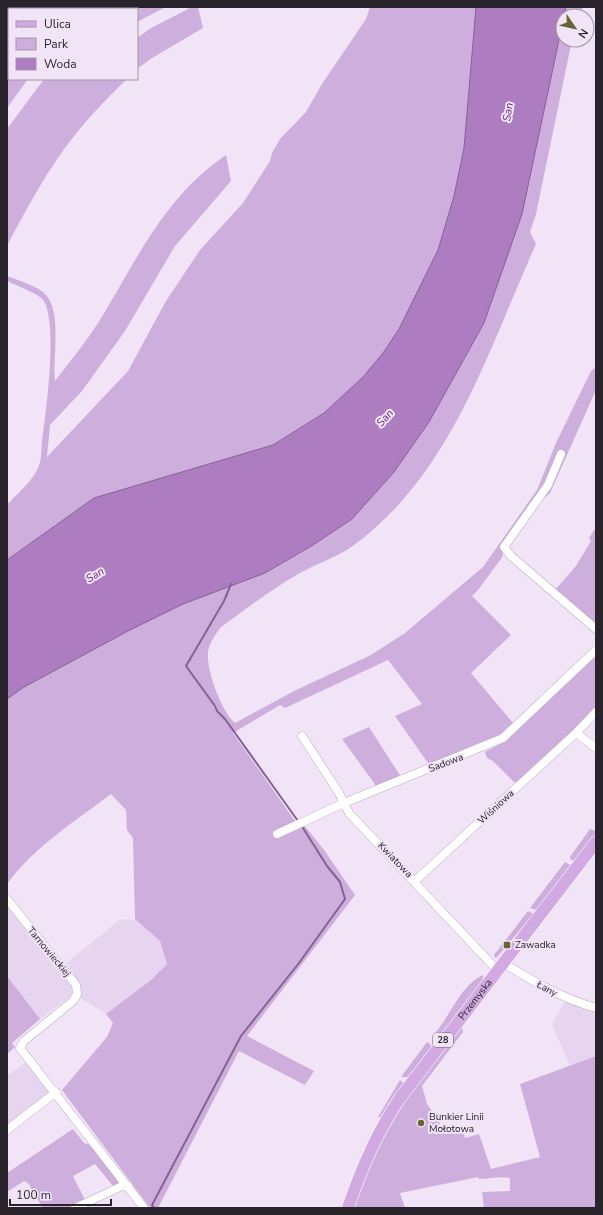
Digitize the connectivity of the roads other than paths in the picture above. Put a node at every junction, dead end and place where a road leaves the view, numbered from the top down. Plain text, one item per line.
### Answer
1 (561, 454) dead end
2 (596, 629) edge
3 (596, 650) edge
4 (596, 712) edge
5 (576, 733) junction
6 (302, 736) dead end
7 (596, 748) edge
8 (344, 803) junction
9 (277, 834) dead end
10 (596, 842) edge
11 (415, 881) junction
12 (7, 899) edge
13 (499, 966) junction
14 (596, 1008) edge
15 (56, 1092) junction
16 (7, 1130) edge
17 (128, 1186) junction
18 (75, 1208) edge
19 (144, 1208) edge
20 (348, 1208) edge

1 - 2 street
3 - 8 street, Sadowa
4 - 5 street, Wiśniowa
5 - 7 street
5 - 11 street, Wiśniowa
6 - 8 street
8 - 9 street
8 - 11 street, Kwiatowa
10 - 13 main road, Przemyska / 28
11 - 13 street, Kwiatowa
12 - 15 street, Tarnowieckiej
13 - 14 street, Łany
13 - 20 main road, Przemyska / 28
15 - 16 street
15 - 17 street, Tarnowieckiej
17 - 18 street
17 - 19 street, Tarnowieckiej

